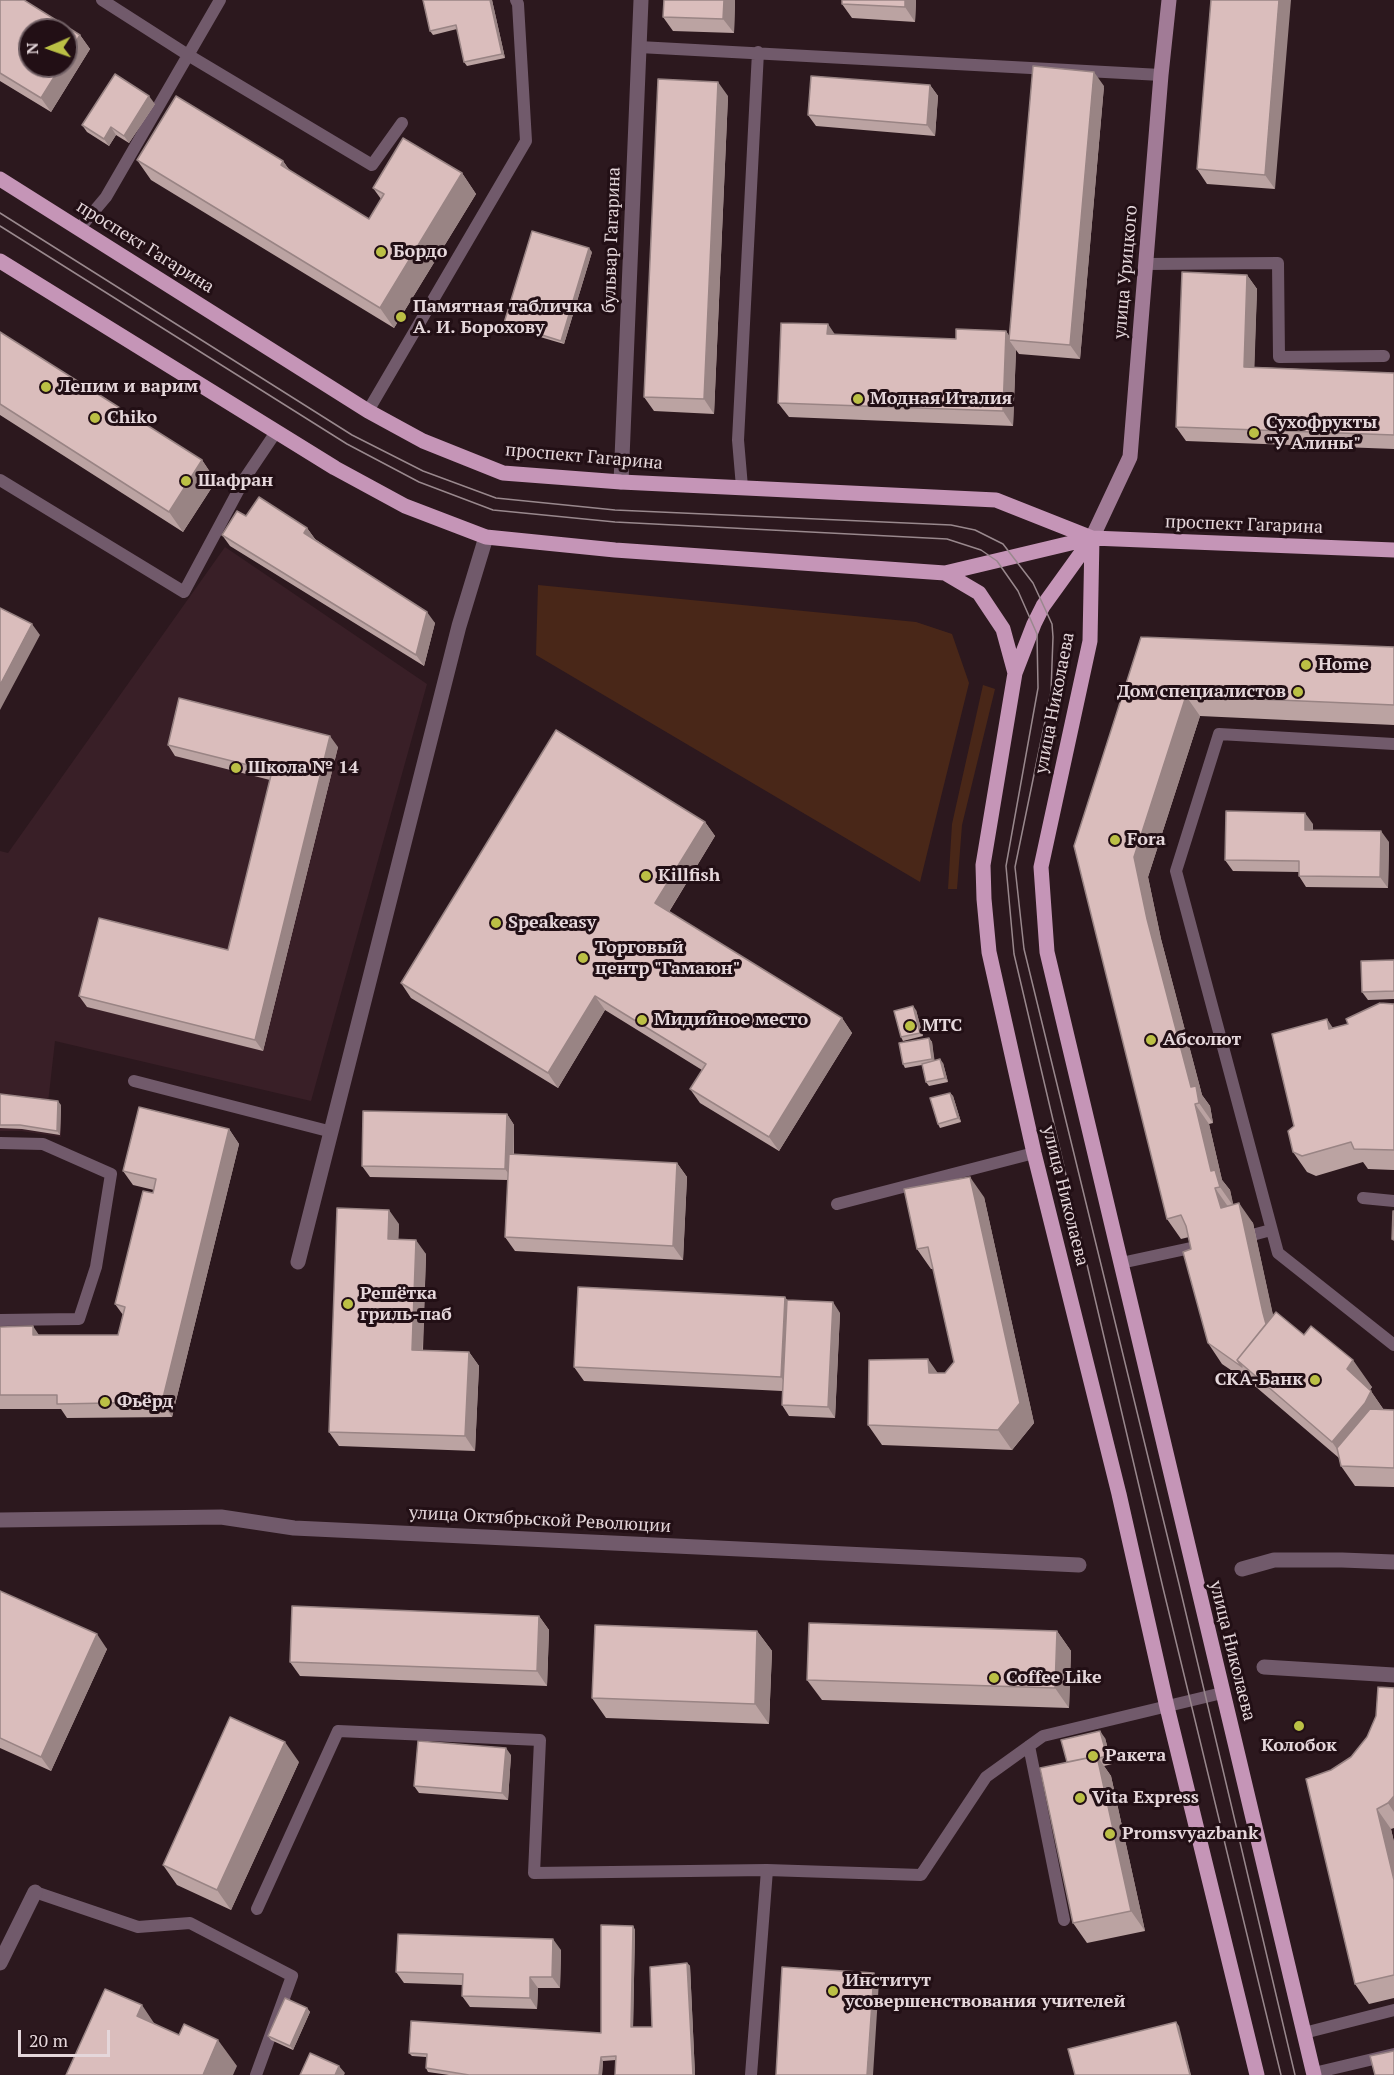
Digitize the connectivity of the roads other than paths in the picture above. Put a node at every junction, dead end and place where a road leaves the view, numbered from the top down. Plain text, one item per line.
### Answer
1 (102, 0) edge
2 (220, 0) edge
3 (516, 0) edge
4 (641, 0) edge
5 (1169, 0) edge
6 (639, 46) junction
7 (758, 52) junction
8 (188, 55) junction
9 (1161, 75) junction
10 (402, 123) dead end
11 (0, 179) edge
12 (79, 229) junction
13 (0, 261) edge
14 (1146, 264) junction
15 (1384, 356) dead end
16 (368, 411) junction
17 (276, 432) junction
18 (0, 480) edge
19 (621, 482) junction
20 (742, 488) junction
21 (486, 537) junction
22 (1092, 538) junction
23 (1394, 550) edge
24 (945, 573) junction
25 (1015, 673) junction
26 (1394, 744) edge
27 (134, 1082) dead end
28 (332, 1132) junction
29 (0, 1143) edge
30 (1034, 1153) junction
31 (1363, 1198) dead end
32 (1394, 1201) edge
33 (837, 1204) dead end
34 (1272, 1230) junction
35 (1256, 1234) dead end
36 (1200, 1246) edge
37 (298, 1263) dead end
38 (1121, 1263) junction
39 (0, 1320) edge
40 (1394, 1345) edge
41 (0, 1520) edge
42 (1394, 1562) edge
43 (1079, 1565) dead end
44 (1242, 1569) dead end
45 (1264, 1667) dead end
46 (1394, 1675) edge
47 (1222, 1693) junction
48 (1167, 1707) junction
49 (1029, 1746) junction
50 (767, 1870) junction
51 (35, 1892) joint
52 (257, 1910) dead end
53 (1064, 1920) edge
54 (0, 1963) edge
55 (1394, 2010) edge
56 (1304, 2033) junction
57 (1394, 2054) edge
58 (1314, 2074) edge
59 (256, 2075) edge
60 (751, 2075) edge
61 (1257, 2075) edge

1 - 8 lane
2 - 8 lane
3 - 16 lane
4 - 6 street, бульвар Гагарина
5 - 9 street, улица Урицкого
6 - 7 lane
6 - 19 street, бульвар Гагарина
7 - 9 lane
7 - 20 lane
8 - 10 lane
8 - 12 lane
9 - 14 street, улица Урицкого
11 - 12 main road, проспект Гагарина
12 - 16 main road, проспект Гагарина
13 - 17 main road, проспект Гагарина
14 - 15 lane
14 - 22 street, улица Урицкого
16 - 19 main road, проспект Гагарина
17 - 18 lane
17 - 21 main road, проспект Гагарина
19 - 20 main road, проспект Гагарина
20 - 22 main road, проспект Гагарина
21 - 24 main road, проспект Гагарина
21 - 28 street
22 - 23 main road, проспект Гагарина
22 - 24 main road, проспект Гагарина
22 - 25 main road, улица Николаева
22 - 38 main road, улица Николаева
24 - 25 main road
25 - 30 main road, улица Николаева
26 - 34 lane
27 - 28 lane
28 - 37 street
29 - 39 lane
30 - 33 lane
30 - 48 main road, улица Николаева
31 - 32 lane
34 - 35 lane
34 - 40 lane
36 - 38 lane
38 - 47 main road, улица Николаева
41 - 43 street, улица Октябрьской Революции
42 - 44 street
45 - 46 street
47 - 48 lane
47 - 56 main road, улица Николаева
48 - 49 lane
48 - 61 main road, улица Николаева
49 - 50 lane
49 - 53 lane
50 - 52 lane
50 - 60 lane
51 - 54 street
51 - 59 lane
55 - 56 lane
56 - 58 main road, улица Николаева
57 - 58 lane

